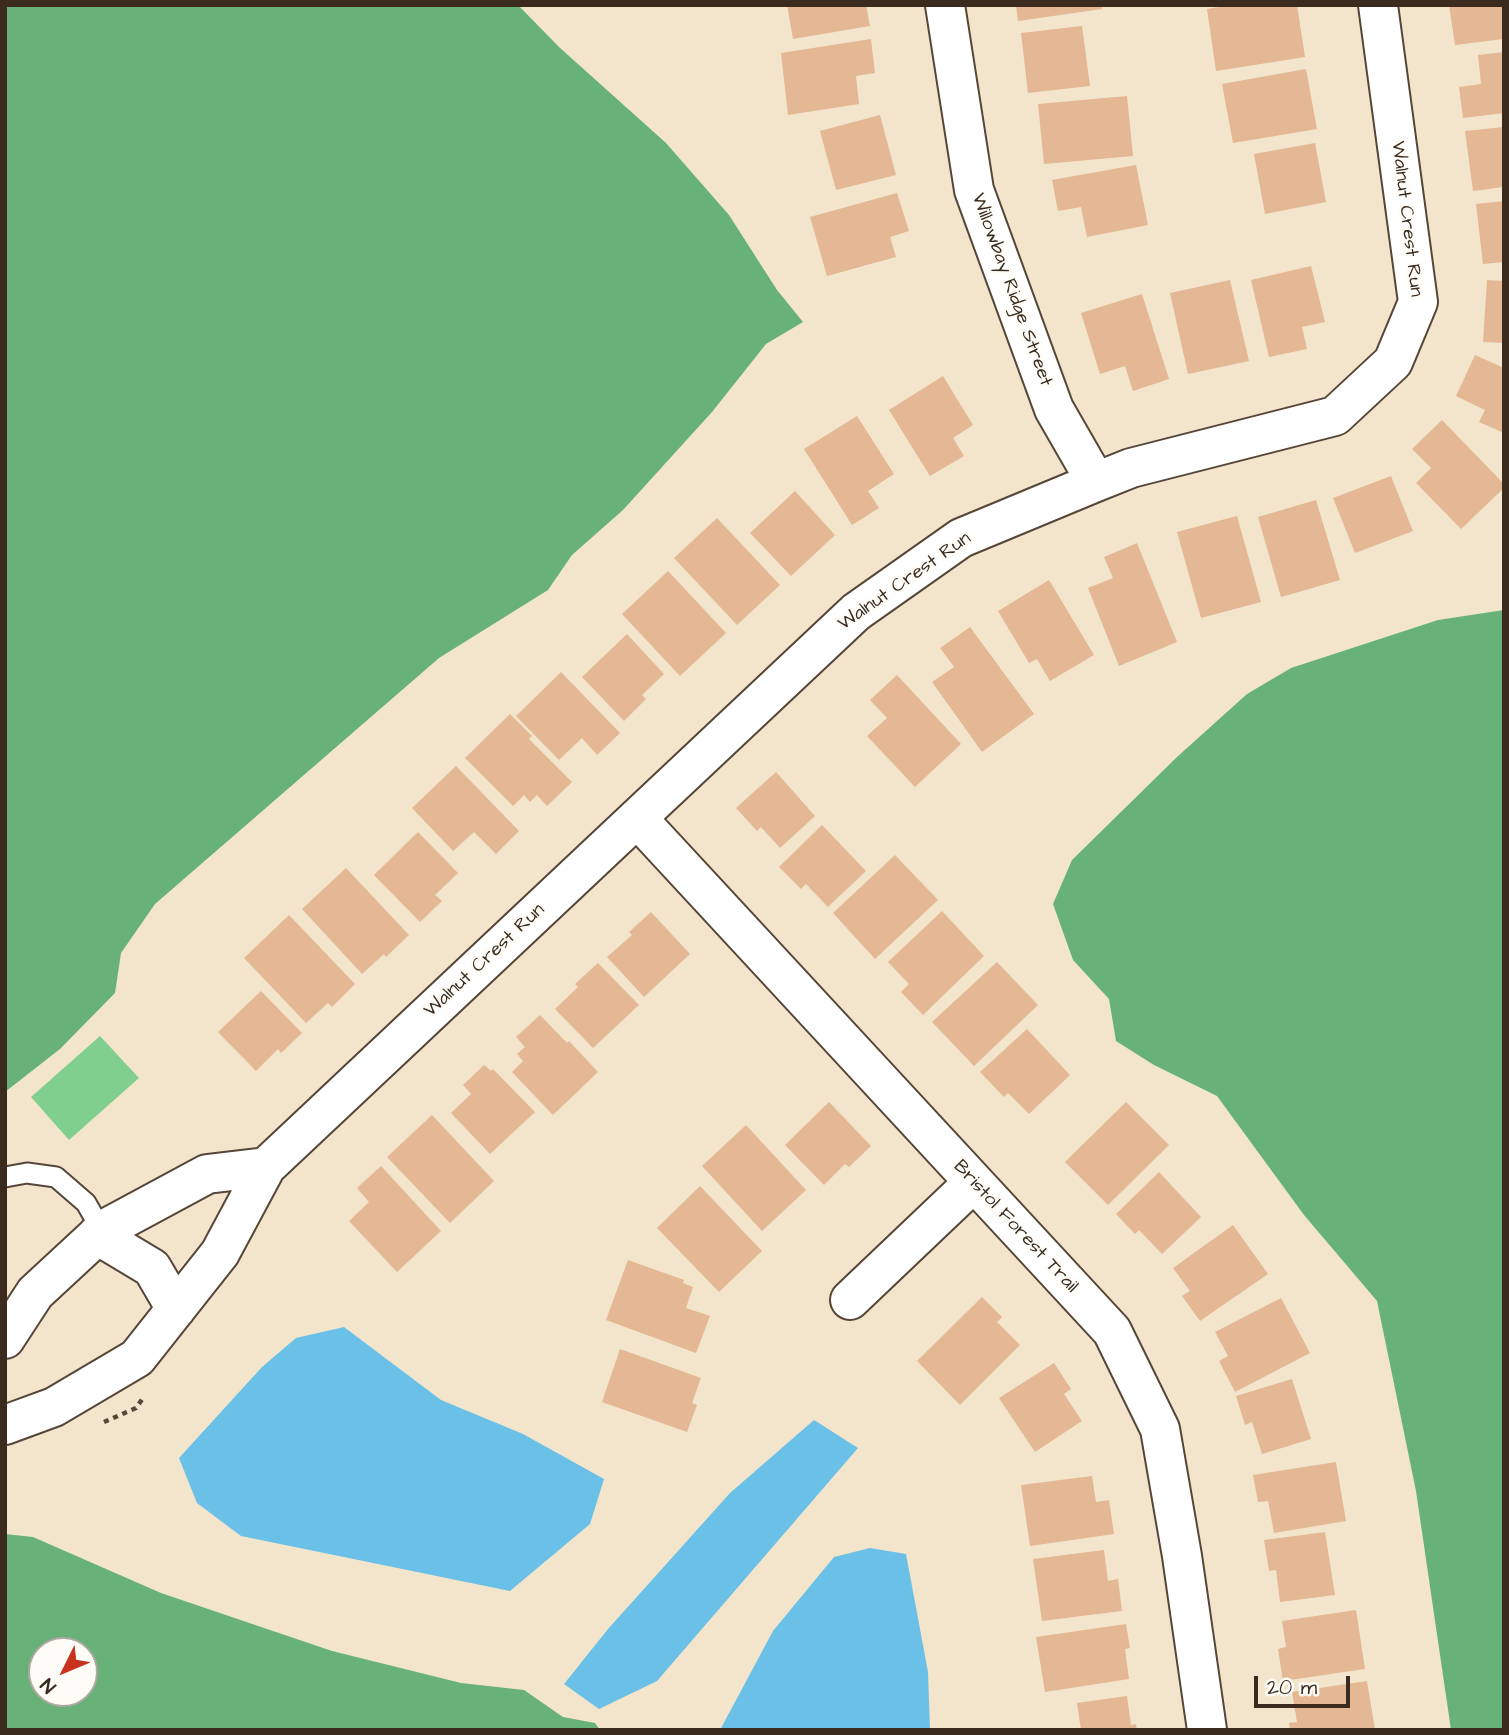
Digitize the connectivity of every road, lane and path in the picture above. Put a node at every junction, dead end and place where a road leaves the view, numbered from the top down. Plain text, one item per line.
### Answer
1 (945, 5) edge
2 (1377, 5) edge
3 (1096, 482) junction
4 (636, 818) junction
5 (267, 1167) junction
6 (5, 1177) edge
7 (974, 1182) junction
8 (97, 1235) junction
9 (850, 1300) dead end
10 (176, 1309) junction
11 (5, 1339) edge
12 (5, 1425) edge
13 (1207, 1730) edge

1 - 3 street, Willowbay Ridge Street
2 - 3 street, Walnut Crest Run
3 - 4 street, Walnut Crest Run
4 - 5 street, Walnut Crest Run
4 - 7 street, Bristol Forest Trail
5 - 8 street
5 - 10 street, Walnut Crest Run
6 - 8 lane
7 - 9 street
7 - 13 street, Bristol Forest Trail
8 - 10 street
8 - 11 street
10 - 12 street, Walnut Crest Run

